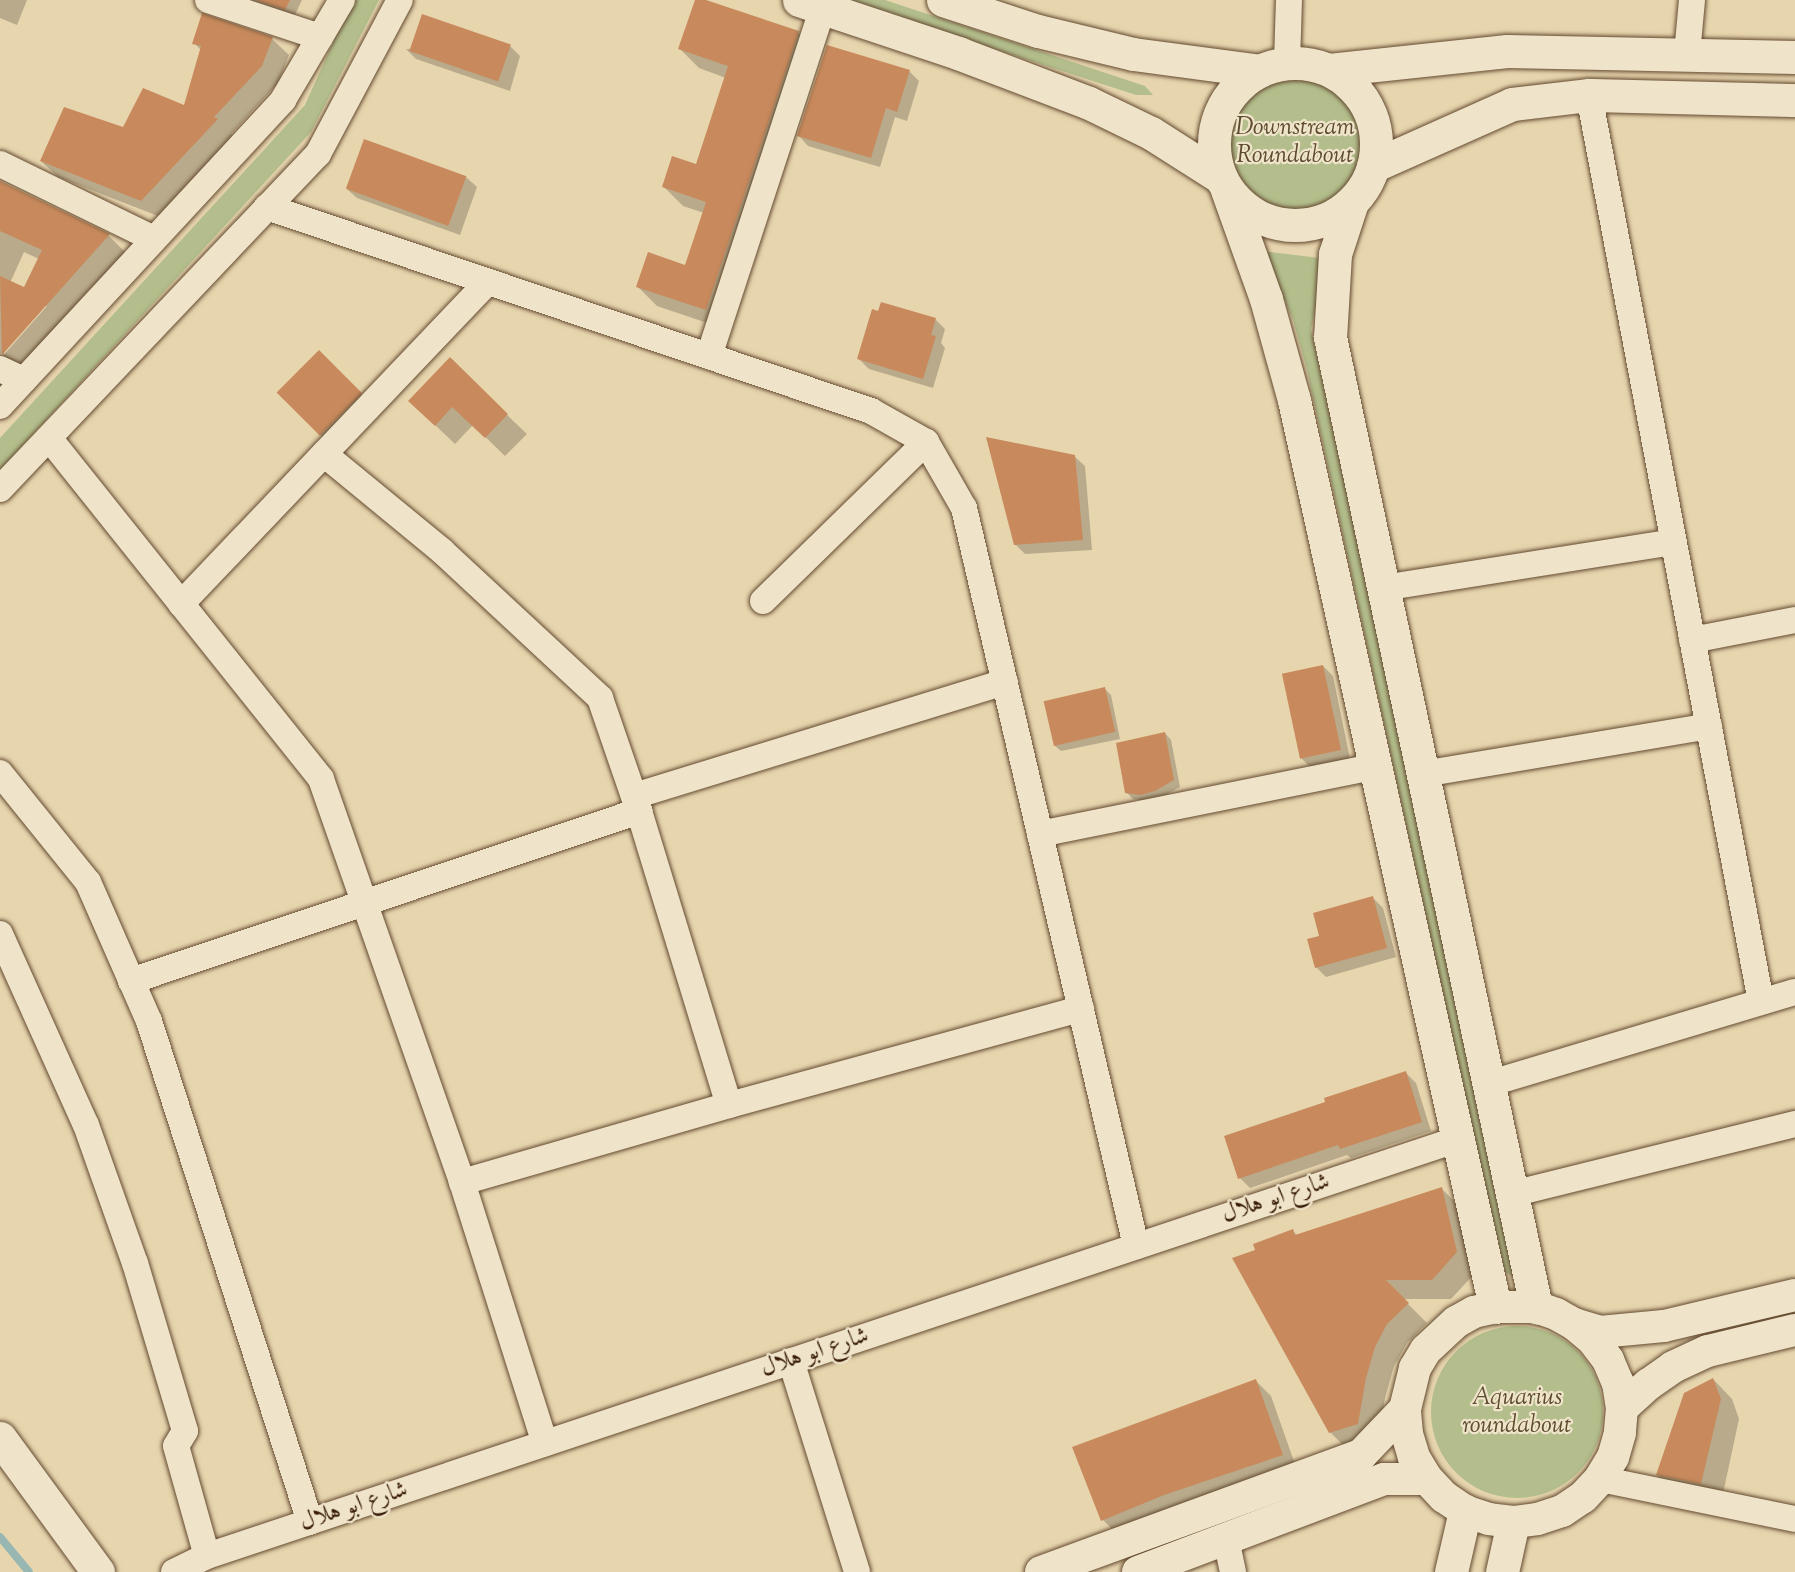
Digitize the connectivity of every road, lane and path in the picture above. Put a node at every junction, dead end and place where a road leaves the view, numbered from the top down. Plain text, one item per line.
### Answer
1 (208, 0) edge
2 (342, 0) edge
3 (400, 0) edge
4 (943, 0) edge
5 (1289, 0) edge
6 (1692, 0) edge
7 (811, 4) edge
8 (320, 37) junction
9 (1687, 54) junction
10 (1795, 57) edge
11 (1273, 67) junction
12 (1329, 70) junction
13 (1589, 95) junction
14 (1795, 100) edge
15 (0, 164) edge
16 (1373, 166) junction
17 (1224, 184) junction
18 (1352, 202) junction
19 (267, 207) junction
20 (154, 239) junction
21 (488, 282) junction
22 (709, 356) junction
23 (0, 369) edge
24 (24, 380) junction
25 (0, 406) edge
26 (49, 438) junction
27 (926, 442) junction
28 (324, 454) junction
29 (0, 489) edge
30 (1674, 542) junction
31 (1383, 588) junction
32 (763, 602) dead end
33 (181, 604) junction
34 (1795, 621) edge
35 (1692, 640) junction
36 (1005, 682) junction
37 (1709, 726) junction
38 (1376, 766) junction
39 (0, 773) edge
40 (1422, 774) junction
41 (637, 804) junction
42 (1040, 834) junction
43 (364, 904) junction
44 (0, 934) edge
45 (131, 981) junction
46 (1795, 992) edge
47 (1761, 1002) junction
48 (1081, 1010) junction
49 (1488, 1084) junction
50 (729, 1105) junction
51 (1795, 1125) edge
52 (1458, 1139) junction
53 (462, 1182) junction
54 (1512, 1194) junction
55 (1136, 1246) junction
56 (1795, 1294) edge
57 (1495, 1307) junction
58 (1536, 1307) junction
59 (1574, 1324) junction
60 (1795, 1330) edge
61 (791, 1361) junction
62 (1405, 1408) junction
63 (1622, 1408) junction
64 (0, 1438) edge
65 (545, 1443) junction
66 (1427, 1479) junction
67 (1600, 1479) junction
68 (1465, 1511) junction
69 (1795, 1519) edge
70 (310, 1522) junction
71 (1514, 1522) junction
72 (1226, 1539) junction
73 (207, 1556) junction
74 (98, 1572) edge
75 (174, 1572) edge
76 (857, 1572) edge
77 (1041, 1572) edge
78 (1138, 1572) edge
79 (1233, 1572) edge
80 (1451, 1572) edge
81 (1502, 1572) edge

1 - 8 street
2 - 8 street
3 - 19 street
4 - 11 main road
5 - 11 street
6 - 9 street
7 - 17 main road
7 - 22 street
8 - 20 street
9 - 10 main road
9 - 12 main road
11 - 12 main road
11 - 17 main road
12 - 16 main road
13 - 14 main road
13 - 16 main road
13 - 30 street
15 - 20 street
16 - 18 main road
17 - 18 main road
17 - 38 main road
18 - 31 main road
19 - 21 street
19 - 26 street
20 - 24 street
21 - 22 street
21 - 28 street
22 - 27 street
23 - 24 street
24 - 25 street
26 - 29 street
26 - 33 street
27 - 32 street
27 - 36 street
28 - 33 street
28 - 41 street
30 - 31 street
30 - 35 street
31 - 40 main road
33 - 43 street
34 - 35 street
35 - 37 street
36 - 41 street
36 - 42 street
37 - 40 street
37 - 47 street
38 - 42 street
38 - 52 main road
39 - 45 street
40 - 49 main road
41 - 43 street
41 - 50 street
42 - 48 street
43 - 45 street
43 - 53 street
44 - 73 street
45 - 70 street
46 - 47 street
47 - 49 street
48 - 50 street
48 - 55 street
49 - 54 main road
50 - 53 street
51 - 54 street
52 - 55 street, شارع ابو هلال
52 - 57 main road
53 - 65 street
54 - 58 main road
55 - 61 street, شارع ابو هلال
56 - 59 street
57 - 58 street
57 - 62 street
58 - 59 street
59 - 63 street
60 - 63 street
61 - 65 street, شارع ابو هلال
61 - 76 street
62 - 66 street
62 - 77 street
63 - 67 street
64 - 74 main road
65 - 70 street, شارع ابو هلال
66 - 68 street
66 - 72 street
67 - 69 street
67 - 71 street
68 - 71 street
68 - 80 main road
70 - 73 street, شارع ابو هلال
71 - 81 main road
72 - 78 street
72 - 79 street
73 - 75 street, شارع ابو هلال

